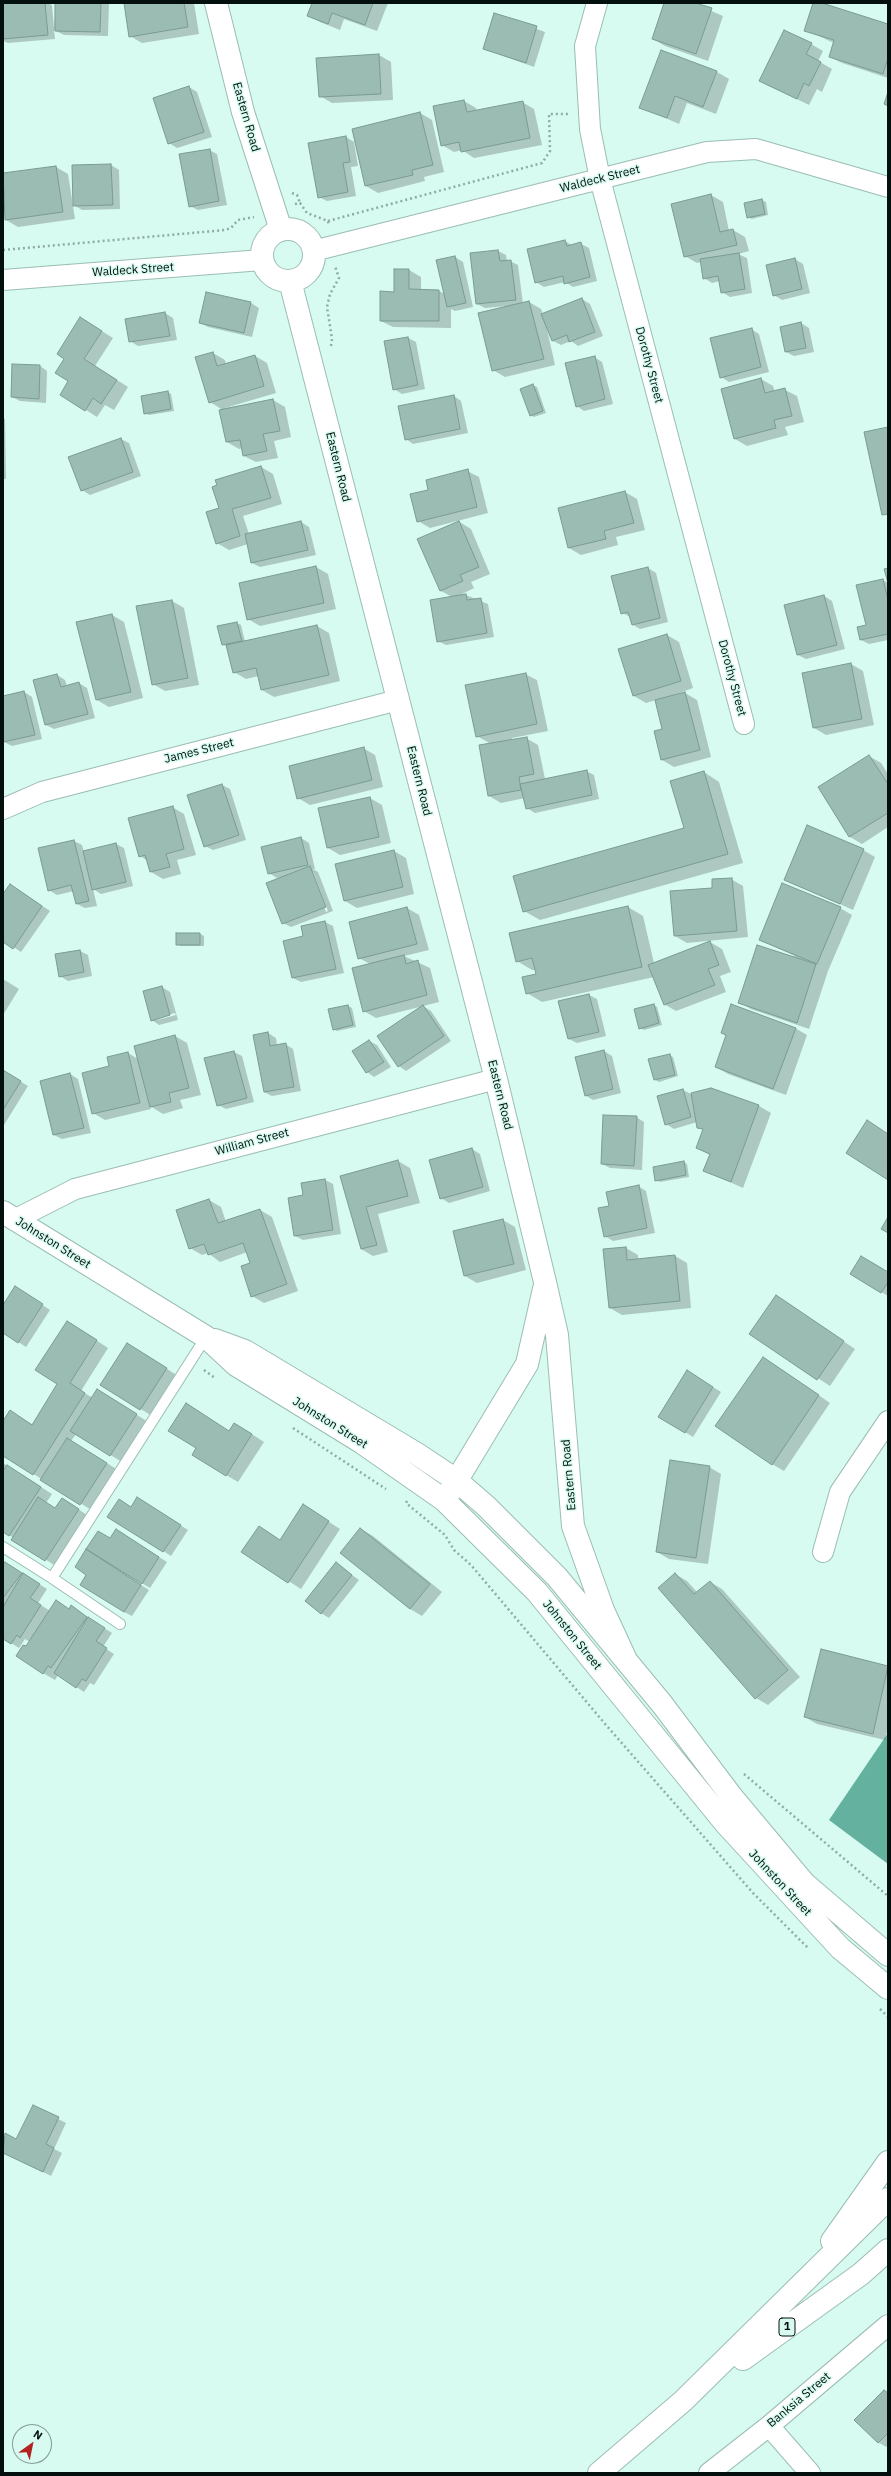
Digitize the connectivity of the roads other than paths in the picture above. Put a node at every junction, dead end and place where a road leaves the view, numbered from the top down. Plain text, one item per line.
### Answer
1 (216, 3) edge
2 (597, 3) edge
3 (600, 179) junction
4 (888, 187) edge
5 (281, 230) junction
6 (313, 251) junction
7 (262, 260) junction
8 (3, 280) edge
9 (290, 281) junction
10 (398, 700) junction
11 (744, 724) dead end
12 (3, 809) edge
13 (496, 1079) junction
14 (9, 1216) edge
15 (545, 1282) junction
16 (206, 1337) junction
17 (888, 1421) edge
18 (456, 1480) junction
19 (444, 1500) junction
20 (3, 1547) edge
21 (823, 1552) dead end
22 (52, 1578) junction
23 (120, 1624) dead end
24 (626, 1660) junction
25 (888, 1955) edge
26 (883, 1998) edge
27 (888, 2162) edge
28 (888, 2199) edge
29 (888, 2250) edge
30 (794, 2294) junction
31 (888, 2325) edge
32 (683, 2401) junction
33 (769, 2426) junction
34 (599, 2473) edge
35 (709, 2473) edge
36 (810, 2473) edge

1 - 5 main road, Eastern Road
2 - 3 street, Dorothy Street
3 - 4 street, Waldeck Street
3 - 6 street, Waldeck Street
3 - 11 street, Dorothy Street
5 - 6 main road
5 - 7 main road
6 - 9 main road
7 - 8 street, Waldeck Street
7 - 9 main road
9 - 10 main road, Eastern Road
10 - 12 street, James Street
10 - 13 main road, Eastern Road
13 - 14 street, William Street
13 - 15 main road, Eastern Road
14 - 16 main road, Johnston Street
15 - 18 main road, Eastern Road
15 - 24 main road, Eastern Road
16 - 18 main road, Johnston Street
16 - 19 main road, Johnston Street
16 - 22 lane
17 - 21 street
18 - 19 main road, Eastern Road
18 - 24 main road, Johnston Street
19 - 26 main road, Johnston Street
20 - 22 lane
22 - 23 lane
24 - 25 main road, Johnston Street
27 - 30 main road
28 - 30 main road, 1
29 - 32 main road, 1
30 - 32 main road, 1
31 - 33 street, Banksia Street
32 - 34 main road, 1
33 - 35 street, Banksia Street
33 - 36 street

